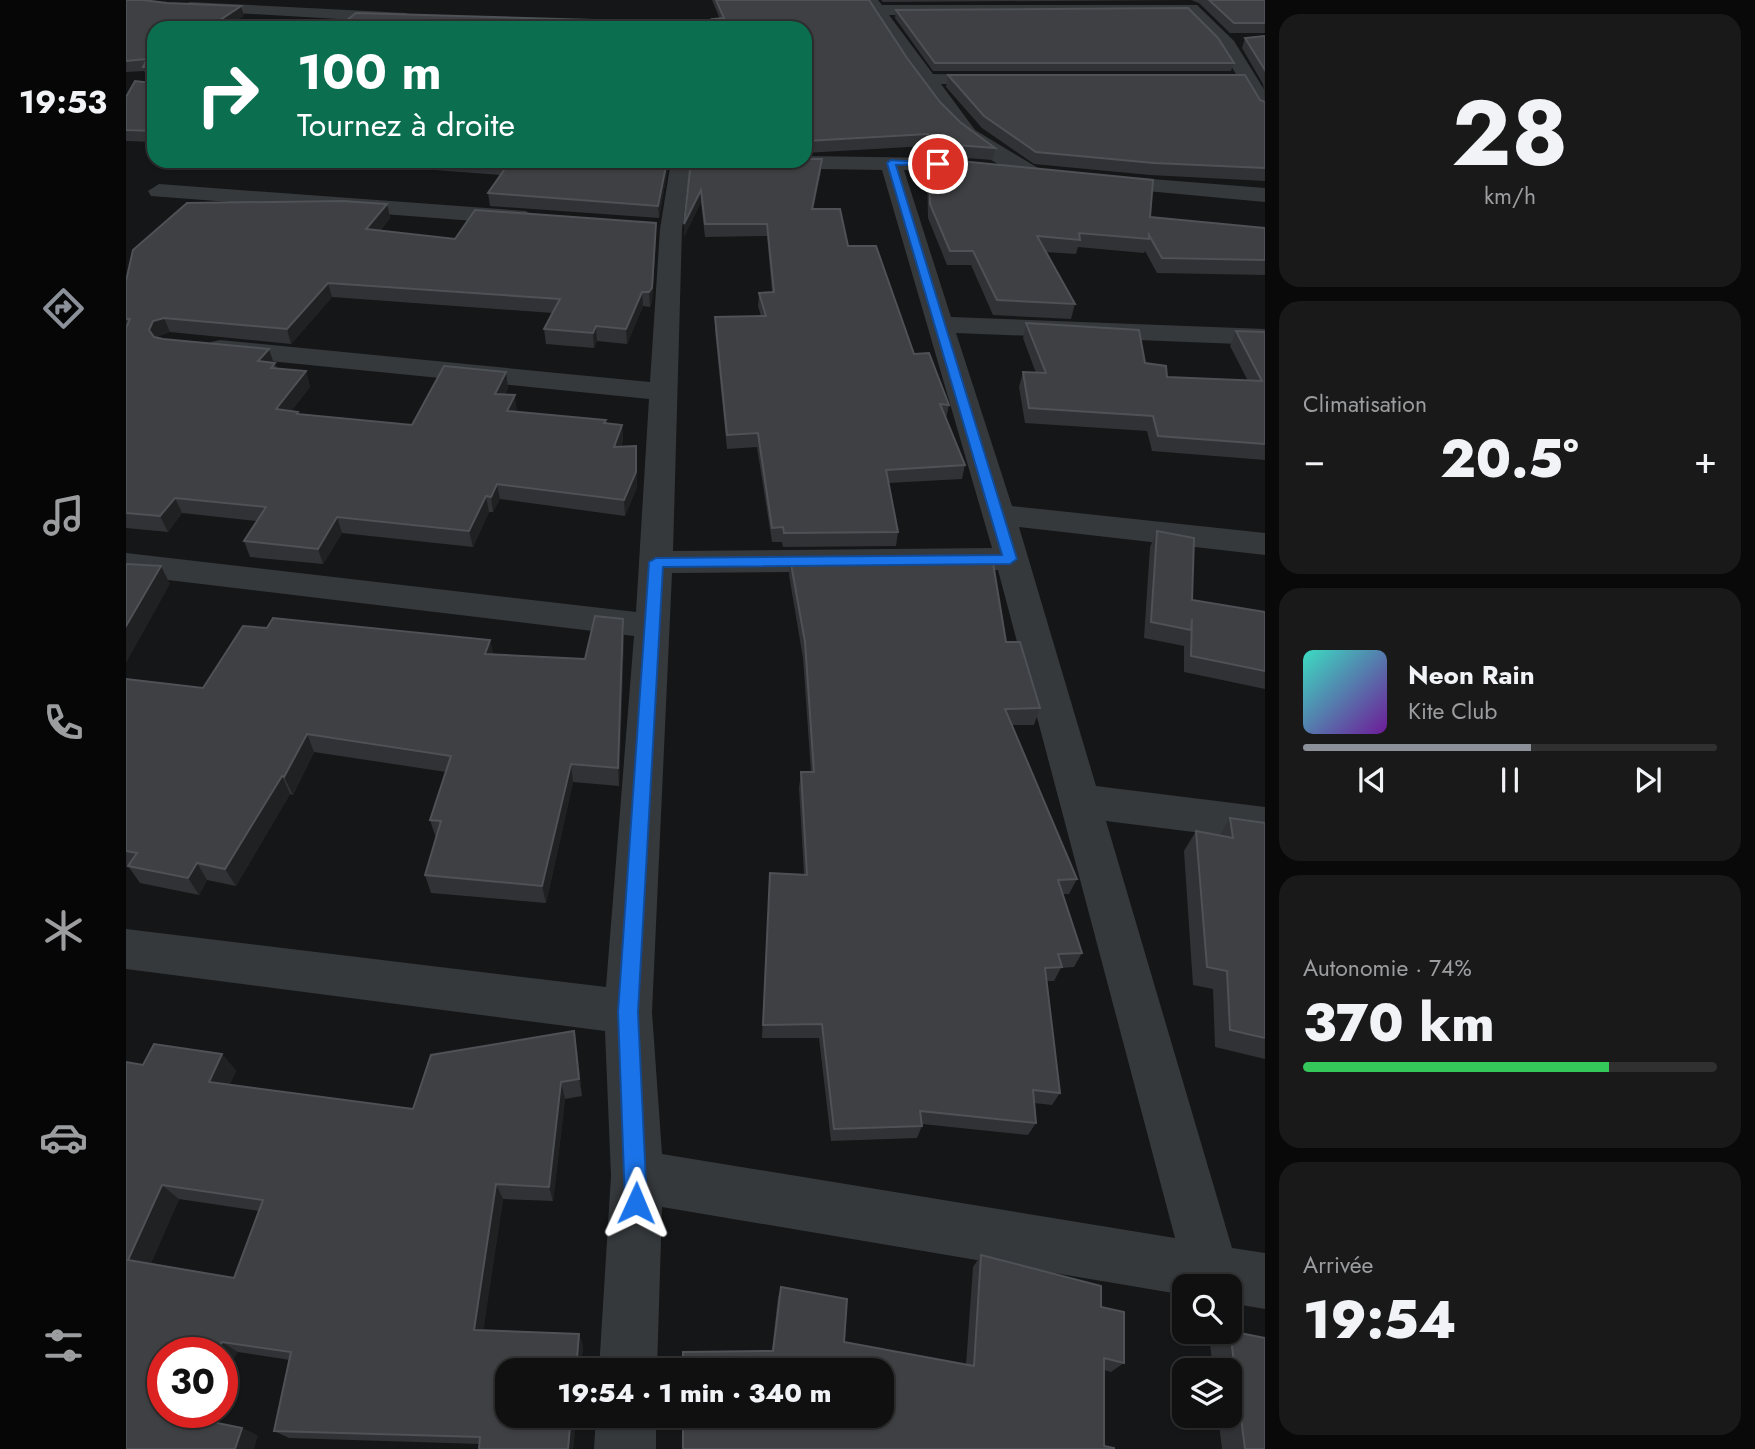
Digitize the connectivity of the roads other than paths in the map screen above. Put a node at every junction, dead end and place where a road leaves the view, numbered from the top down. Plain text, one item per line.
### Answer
1 (874, 5) edge
2 (166, 6) edge
3 (1212, 6) edge
4 (1191, 8) junction
5 (428, 19) edge
6 (1252, 40) edge
7 (1225, 41) junction
8 (925, 79) junction
9 (1018, 79) edge
10 (1223, 79) edge
11 (1251, 79) junction
12 (1264, 101) edge
13 (968, 134) junction
14 (812, 162) edge
15 (891, 163) junction
16 (938, 164) junction
17 (678, 168) edge
18 (1037, 174) junction
19 (159, 191) dead end
20 (1265, 195) edge
21 (547, 220) edge
22 (938, 324) junction
23 (1265, 337) edge
24 (197, 346) edge
25 (664, 392) junction
26 (999, 515) junction
27 (1265, 544) edge
28 (1010, 559) junction
29 (656, 562) junction
30 (126, 564) edge
31 (653, 626) junction
32 (1080, 800) junction
33 (1265, 824) edge
34 (126, 949) edge
35 (628, 1012) junction
36 (637, 1176) junction
37 (1211, 1269) junction
38 (1265, 1281) edge
39 (629, 1358) edge
40 (626, 1428) edge
41 (625, 1449) edge

1 - 4 street
1 - 8 street
2 - 5 street
3 - 4 street
4 - 7 street
6 - 7 street
7 - 11 street
8 - 9 street
8 - 13 street
10 - 11 street
11 - 12 street
13 - 16 street
13 - 18 street
14 - 15 street
15 - 16 street
15 - 22 street
16 - 18 street
17 - 25 street
18 - 20 street
19 - 21 street
22 - 23 street
22 - 26 street
24 - 25 street
25 - 29 street
26 - 27 street
26 - 28 street
28 - 29 street
28 - 32 street
29 - 31 street
30 - 31 street
31 - 35 street
32 - 33 street
32 - 37 street
34 - 35 street
35 - 36 street
36 - 37 street
36 - 39 street
37 - 38 street
40 - 41 street

